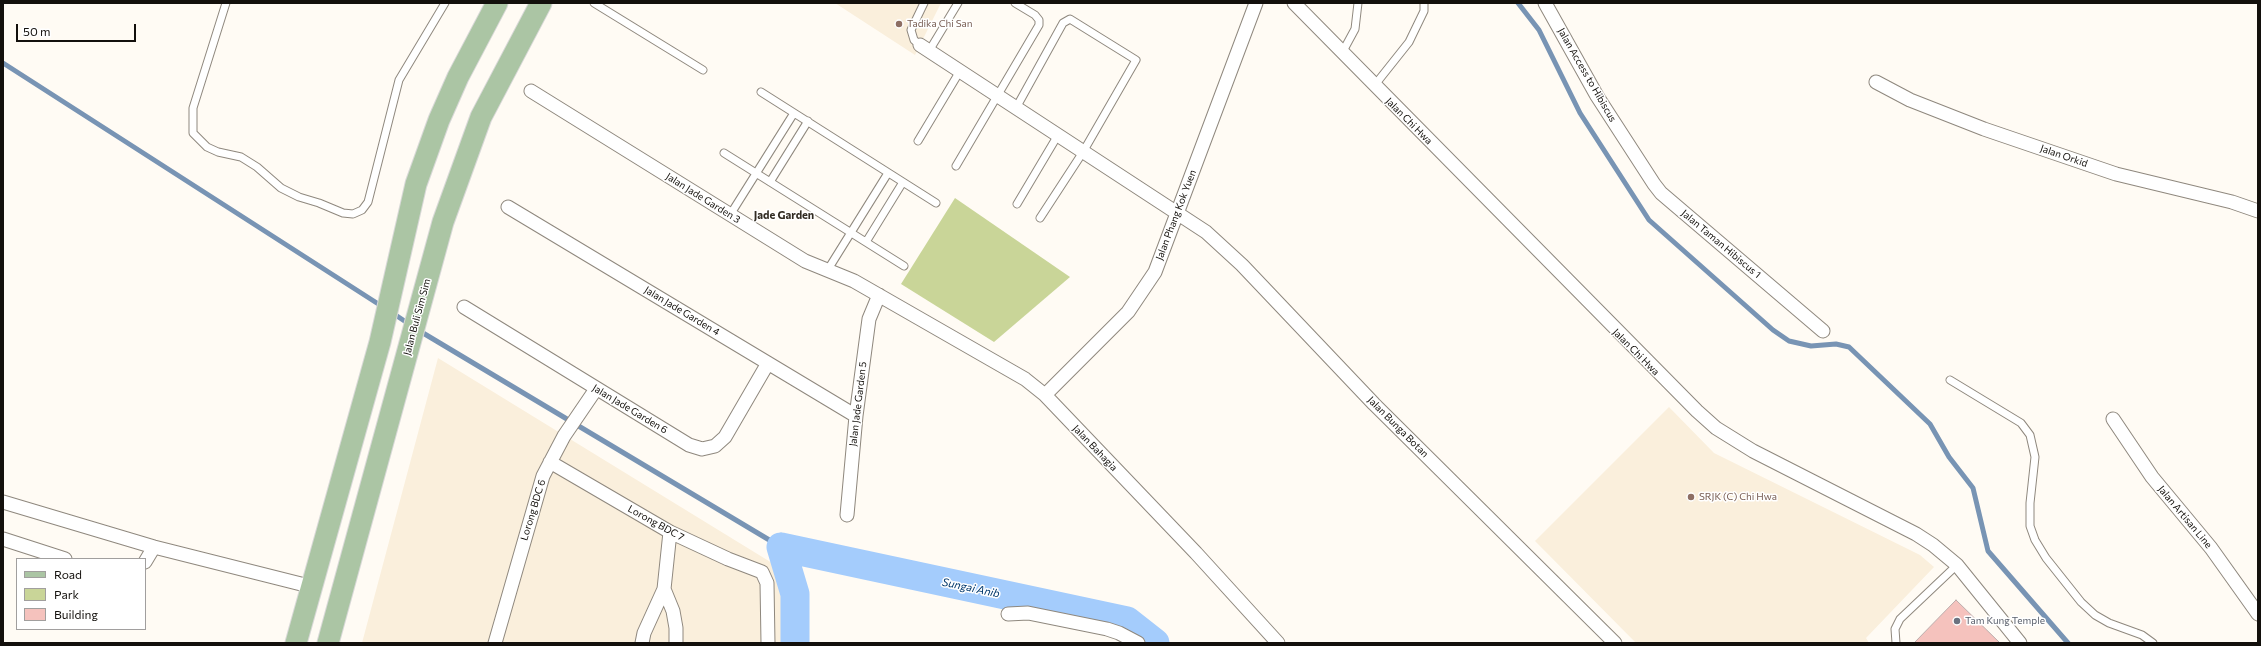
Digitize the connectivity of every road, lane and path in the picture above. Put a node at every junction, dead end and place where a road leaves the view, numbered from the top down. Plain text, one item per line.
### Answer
1 (226, 3) edge
2 (445, 3) edge
3 (497, 3) edge
4 (540, 3) edge
5 (594, 3) edge
6 (924, 3) edge
7 (958, 3) edge
8 (1015, 3) edge
9 (1256, 3) edge
10 (1294, 3) edge
11 (1358, 3) edge
12 (1424, 3) edge
13 (1545, 3) edge
14 (924, 48) junction
15 (1342, 53) junction
16 (703, 70) dead end
17 (960, 71) junction
18 (1876, 82) dead end
19 (1374, 86) junction
20 (531, 91) dead end
21 (761, 92) dead end
22 (996, 95) junction
23 (1016, 108) junction
24 (794, 113) junction
25 (808, 121) junction
26 (1058, 135) junction
27 (918, 141) dead end
28 (1630, 147) joint
29 (1083, 152) junction
30 (724, 154) dead end
31 (956, 166) dead end
32 (888, 172) junction
33 (756, 174) junction
34 (770, 182) junction
35 (903, 182) junction
36 (936, 203) dead end
37 (1017, 204) dead end
38 (508, 207) dead end
39 (2258, 211) edge
40 (1178, 214) junction
41 (730, 215) junction
42 (1040, 218) dead end
43 (851, 233) junction
44 (866, 242) junction
45 (904, 266) dead end
46 (827, 271) junction
47 (879, 295) junction
48 (464, 307) dead end
49 (1823, 331) dead end
50 (768, 363) junction
51 (1950, 380) dead end
52 (596, 389) junction
53 (1045, 396) junction
54 (856, 416) junction
55 (2113, 419) dead end
56 (550, 462) junction
57 (3, 502) edge
58 (847, 515) dead end
59 (670, 532) junction
60 (3, 539) edge
61 (154, 547) junction
62 (61, 558) edge
63 (146, 560) edge
64 (1957, 565) junction
65 (313, 587) junction
66 (664, 589) junction
67 (1008, 614) dead end
68 (2258, 614) edge
69 (296, 643) edge
70 (328, 643) edge
71 (495, 643) edge
72 (642, 643) edge
73 (676, 643) edge
74 (768, 643) edge
75 (1138, 643) edge
76 (1278, 643) edge
77 (1615, 643) edge
78 (1896, 643) edge
79 (2020, 643) edge
80 (2153, 643) edge

1 - 2 lane
3 - 65 main road
4 - 70 main road, Jalan Buli Sim Sim
5 - 16 lane
6 - 14 lane
7 - 14 lane
8 - 22 lane
9 - 40 street, Jalan Phang Kok Yuen
10 - 15 street, Jalan Chi Hwa
11 - 15 lane
12 - 19 lane
13 - 28 street, Jalan Access to Hibiscus
14 - 17 street, Jalan Bunga Botan
15 - 19 street, Jalan Chi Hwa
17 - 22 street, Jalan Bunga Botan
17 - 27 lane
18 - 39 street, Jalan Orkid
19 - 64 street, Jalan Chi Hwa
20 - 41 street, Jalan Jade Garden 3
21 - 24 lane
22 - 23 street, Jalan Bunga Botan
22 - 31 lane
23 - 26 street, Jalan Bunga Botan
23 - 29 lane
24 - 25 lane
24 - 33 lane
25 - 32 lane
25 - 34 lane
26 - 29 street, Jalan Bunga Botan
26 - 37 lane
28 - 49 street, Jalan Taman Hibiscus 1
29 - 40 street, Jalan Bunga Botan
29 - 42 lane
30 - 33 lane
32 - 35 lane
32 - 43 lane
33 - 34 lane
33 - 41 lane
34 - 43 lane
35 - 36 lane
35 - 44 lane
38 - 50 street, Jalan Jade Garden 4
40 - 53 street, Jalan Phang Kok Yuen
40 - 77 street, Jalan Bunga Botan
41 - 46 street, Jalan Jade Garden 3
43 - 44 lane
43 - 46 lane
44 - 45 lane
46 - 47 street, Jalan Jade Garden 3
47 - 53 street, Jalan Bahagia
47 - 54 street, Jalan Jade Garden 5
48 - 52 street, Jalan Jade Garden 6
50 - 52 street, Jalan Jade Garden 6
50 - 54 street, Jalan Jade Garden 4
51 - 80 lane
52 - 56 street, Lorong BDC 6
53 - 76 street, Jalan Bahagia
54 - 58 street, Jalan Jade Garden 5
55 - 68 street, Jalan Artisan Line
56 - 59 street, Lorong BDC 7
56 - 71 street, Lorong BDC 6
57 - 61 street
59 - 66 street
59 - 74 street, Lorong BDC 7
60 - 62 street
61 - 63 street
61 - 65 street
64 - 78 lane
64 - 79 street, Jalan Chi Hwa
65 - 69 main road
66 - 72 street
66 - 73 street
67 - 75 street

